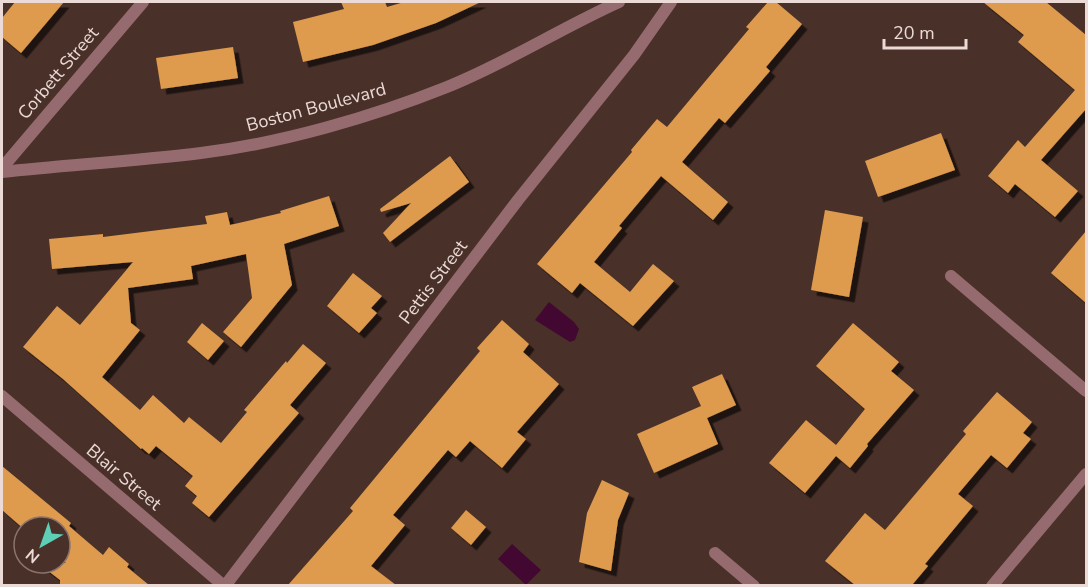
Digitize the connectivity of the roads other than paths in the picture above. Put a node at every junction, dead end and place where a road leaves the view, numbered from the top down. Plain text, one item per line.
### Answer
1 (143, 2) edge
2 (619, 2) edge
3 (671, 2) edge
4 (2, 170) edge
5 (951, 276) dead end
6 (1086, 391) edge
7 (2, 396) edge
8 (1086, 474) edge
9 (715, 553) dead end
10 (224, 585) edge
11 (754, 585) edge
12 (992, 585) edge

1 - 4 street, Corbett Street
2 - 4 street, Boston Boulevard
3 - 10 street, Pettis Street
5 - 6 street
7 - 10 street, Blair Street
8 - 12 street
9 - 11 street

